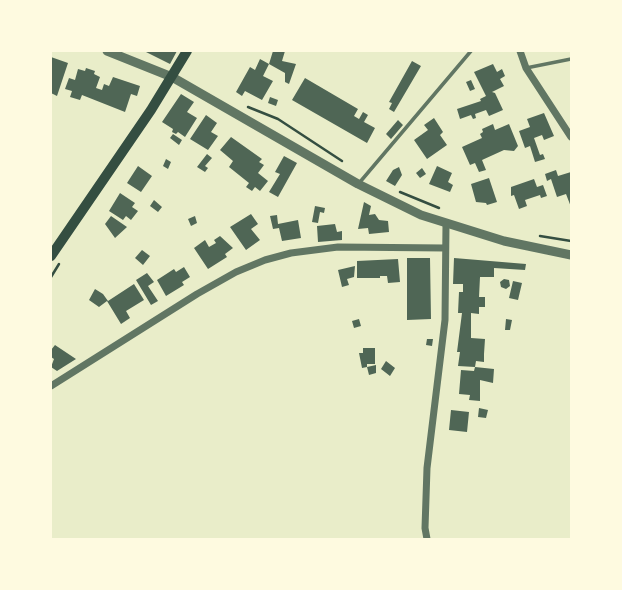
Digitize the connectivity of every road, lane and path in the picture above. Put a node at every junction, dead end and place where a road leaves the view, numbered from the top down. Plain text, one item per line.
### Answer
1 (107, 51) edge
2 (187, 51) edge
3 (471, 51) edge
4 (520, 51) edge
5 (571, 59) edge
6 (526, 68) junction
7 (172, 77) junction
8 (278, 119) dead end
9 (571, 137) edge
10 (343, 162) dead end
11 (358, 184) junction
12 (398, 191) dead end
13 (443, 210) dead end
14 (446, 224) junction
15 (536, 236) dead end
16 (571, 241) edge
17 (445, 248) junction
18 (571, 255) edge
19 (51, 256) edge
20 (51, 386) edge
21 (427, 539) edge

1 - 7 street
2 - 7 main road
3 - 11 lane
4 - 6 street
5 - 6 lane
6 - 9 street
7 - 11 street
7 - 19 main road
8 - 10 path
11 - 14 street
12 - 13 path
14 - 17 street
14 - 18 street
15 - 16 path
17 - 20 street
17 - 21 street

